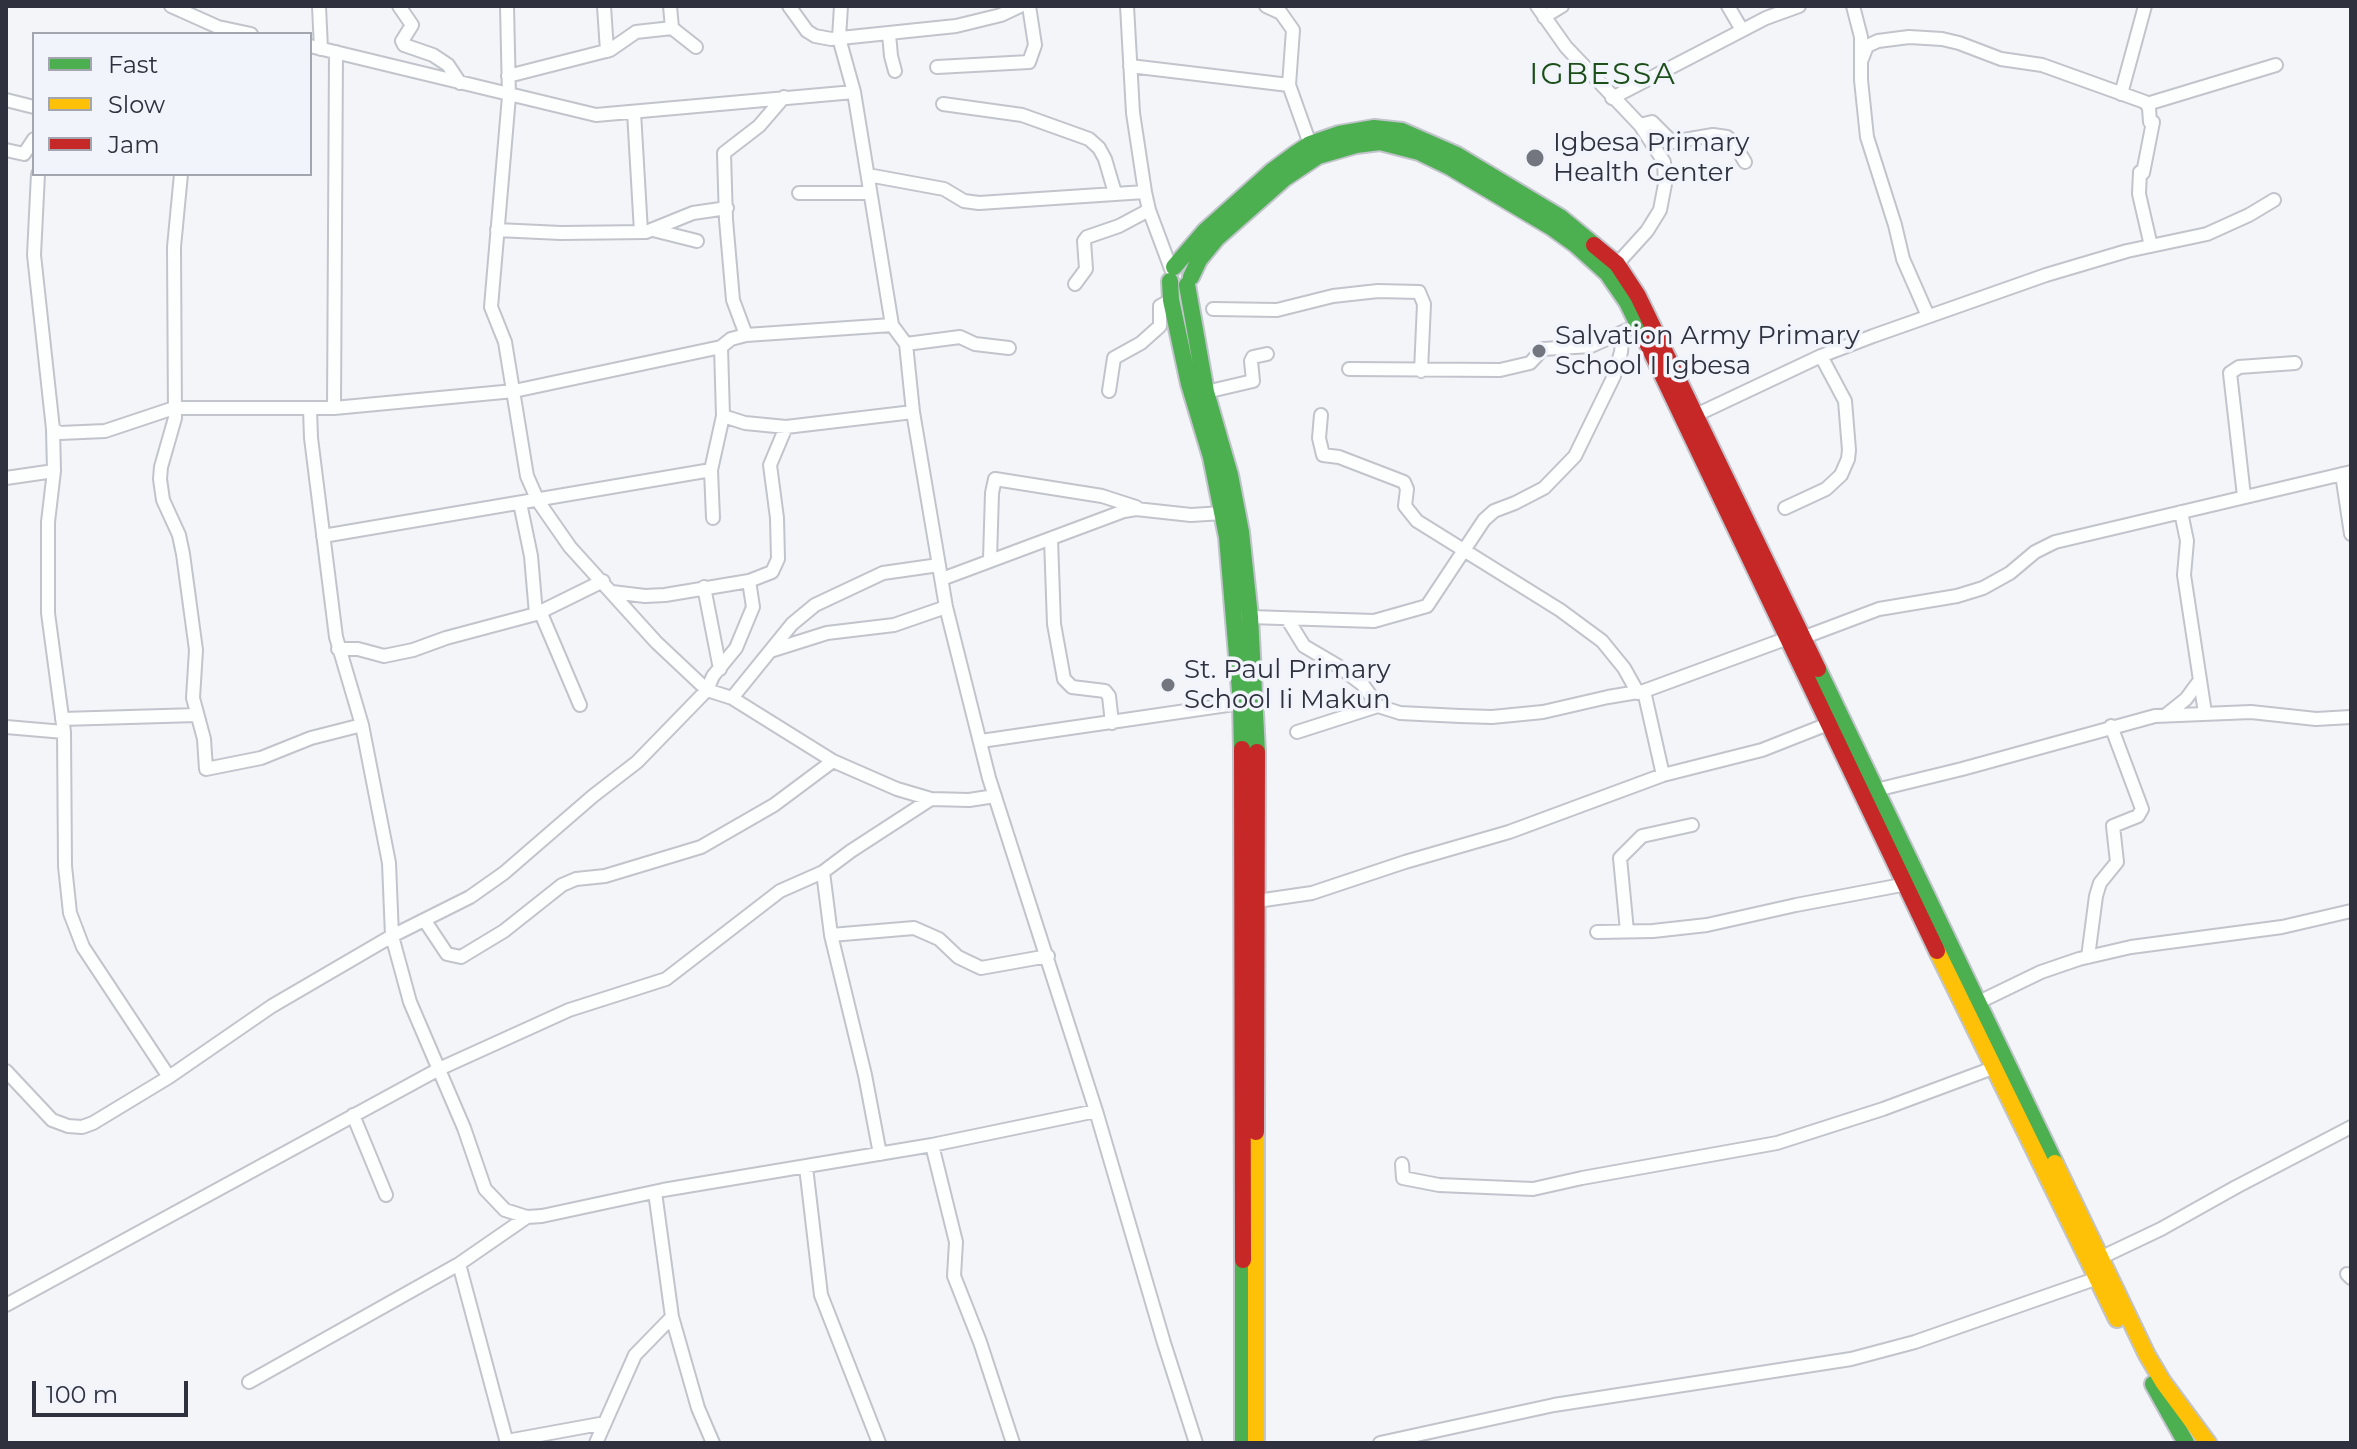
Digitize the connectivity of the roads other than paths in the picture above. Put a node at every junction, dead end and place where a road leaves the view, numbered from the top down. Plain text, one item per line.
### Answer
1 (171, 6) edge
2 (319, 6) edge
3 (399, 6) edge
4 (507, 6) edge
5 (604, 6) edge
6 (670, 6) edge
7 (789, 6) edge
8 (841, 6) edge
9 (1020, 6) edge
10 (1029, 6) edge
11 (1127, 6) edge
12 (1266, 6) edge
13 (1562, 6) edge
14 (1728, 6) edge
15 (1799, 6) edge
16 (1853, 6) edge
17 (2145, 6) edge
18 (1541, 12) edge
19 (672, 28) junction
20 (1742, 30) junction
21 (217, 31) edge
22 (889, 34) junction
23 (839, 38) junction
24 (696, 47) dead end
25 (316, 48) edge
26 (607, 51) junction
27 (336, 52) junction
28 (1862, 59) junction
29 (2276, 65) dead end
30 (1130, 66) junction
31 (937, 67) dead end
32 (895, 71) dead end
33 (508, 76) junction
34 (460, 83) junction
35 (1289, 85) junction
36 (854, 92) junction
37 (2121, 94) junction
38 (509, 96) junction
39 (784, 97) junction
40 (1612, 98) junction
41 (6, 100) edge
42 (943, 104) dead end
43 (2147, 104) junction
44 (32, 106) edge
45 (634, 112) junction
46 (1640, 125) junction
47 (32, 142) edge
48 (1310, 144) junction
49 (6, 150) edge
50 (1745, 162) dead end
51 (868, 175) junction
52 (38, 176) edge
53 (181, 176) edge
54 (1145, 192) junction
55 (799, 193) dead end
56 (869, 193) junction
57 (1115, 193) junction
58 (2274, 200) dead end
59 (727, 208) junction
60 (1149, 210) junction
61 (497, 230) junction
62 (647, 231) junction
63 (697, 241) dead end
64 (2151, 246) junction
65 (1617, 264) junction
66 (1172, 272) junction
67 (1189, 281) junction
68 (1075, 284) dead end
69 (1171, 300) junction
70 (1213, 309) dead end
71 (1928, 316) junction
72 (892, 325) junction
73 (1630, 328) junction
74 (746, 335) junction
75 (906, 344) junction
76 (721, 347) junction
77 (1009, 348) dead end
78 (1267, 354) dead end
79 (1821, 356) junction
80 (2295, 363) dead end
81 (1349, 369) dead end
82 (1421, 371) junction
83 (514, 391) junction
84 (1109, 391) dead end
85 (1206, 392) junction
86 (174, 408) junction
87 (310, 408) junction
88 (334, 408) junction
89 (913, 412) junction
90 (1321, 415) dead end
91 (1696, 415) junction
92 (723, 416) junction
93 (786, 427) junction
94 (53, 429) junction
95 (711, 470) junction
96 (54, 471) junction
97 (2346, 473) edge
98 (6, 478) edge
99 (2244, 496) junction
100 (538, 501) junction
101 (520, 503) junction
102 (1785, 508) dead end
103 (1136, 509) junction
104 (2181, 512) junction
105 (1223, 513) junction
106 (713, 518) dead end
107 (2351, 534) edge
108 (323, 536) junction
109 (1051, 539) junction
110 (1464, 549) junction
111 (990, 559) junction
112 (939, 565) junction
113 (942, 579) junction
114 (603, 581) junction
115 (749, 581) junction
116 (704, 587) junction
117 (612, 592) junction
118 (946, 607) junction
119 (538, 612) junction
120 (1250, 617) junction
121 (1288, 620) junction
122 (1795, 638) junction
123 (338, 649) junction
124 (767, 653) junction
125 (720, 669) junction
126 (2200, 680) junction
127 (707, 690) junction
128 (1641, 692) junction
129 (732, 698) junction
130 (1241, 703) junction
131 (580, 705) dead end
132 (1378, 706) junction
133 (2205, 713) junction
134 (197, 715) junction
135 (2166, 715) junction
136 (2351, 717) edge
137 (1112, 723) junction
138 (1828, 724) junction
139 (362, 725) junction
140 (63, 726) junction
141 (2111, 726) junction
142 (6, 727) edge
143 (1297, 732) dead end
144 (981, 741) junction
145 (833, 761) junction
146 (1663, 775) junction
147 (1876, 790) junction
148 (995, 796) junction
149 (931, 799) junction
150 (1692, 825) dead end
151 (823, 872) junction
152 (1907, 884) junction
153 (1257, 901) junction
154 (2351, 911) edge
155 (425, 921) junction
156 (1627, 931) junction
157 (1597, 932) dead end
158 (831, 935) junction
159 (392, 936) junction
160 (1048, 956) junction
161 (2088, 957) junction
162 (1979, 1002) junction
163 (1993, 1068) junction
164 (439, 1069) junction
165 (6, 1071) edge
166 (169, 1077) junction
167 (1096, 1111) junction
168 (353, 1115) junction
169 (2351, 1127) edge
170 (932, 1145) junction
171 (880, 1154) junction
172 (1402, 1164) dead end
173 (806, 1167) junction
174 (655, 1192) junction
175 (386, 1195) dead end
176 (527, 1217) junction
177 (2100, 1258) junction
178 (459, 1264) junction
179 (2095, 1279) junction
180 (6, 1305) edge
181 (672, 1317) junction
182 (249, 1382) dead end
183 (605, 1423) junction
184 (2192, 1441) edge
185 (507, 1442) edge
186 (596, 1443) edge
187 (713, 1443) edge
188 (879, 1443) edge
189 (1011, 1443) edge
190 (1196, 1443) edge
191 (1243, 1443) edge
192 (1256, 1443) edge
193 (1380, 1443) edge

1 - 21 street
2 - 25 street
3 - 34 street
4 - 33 street
5 - 26 street
6 - 19 street
7 - 23 street
8 - 23 street
9 - 22 street
10 - 31 street
11 - 30 street
12 - 35 street
13 - 18 street
14 - 20 street
15 - 20 street
16 - 28 street
17 - 37 street
18 - 40 street
19 - 24 street
19 - 26 street
20 - 40 street
22 - 23 street
22 - 32 street
23 - 36 street
25 - 27 street
26 - 33 street
27 - 34 street
27 - 88 street
28 - 37 street
28 - 71 street
29 - 43 street
30 - 35 street
30 - 54 street
33 - 38 street
34 - 38 street
35 - 48 street
36 - 39 street
36 - 51 street
37 - 43 street
38 - 45 street
38 - 61 street
39 - 45 street
39 - 59 street
40 - 46 street
41 - 44 street
42 - 57 street
43 - 64 street
45 - 62 street
46 - 50 street
46 - 65 street
47 - 49 street
48 - 65 street
48 - 66 street
51 - 56 street
51 - 57 street
52 - 94 street
53 - 86 street
54 - 57 street
54 - 60 street
55 - 56 street
56 - 72 street
58 - 64 street
59 - 62 street
59 - 74 street
60 - 66 street
60 - 68 street
61 - 62 street
61 - 83 street
62 - 63 street
64 - 71 street
65 - 91 street
66 - 67 street
66 - 69 street
67 - 73 street
67 - 85 street
69 - 84 street
69 - 105 street
70 - 82 street
71 - 79 street
72 - 74 street
72 - 75 street
73 - 82 street
73 - 110 street
73 - 122 street
74 - 76 street
75 - 77 street
75 - 89 street
76 - 83 street
76 - 92 street
78 - 85 street
79 - 91 street
79 - 102 street
80 - 99 street
81 - 82 street
83 - 88 street
83 - 100 street
85 - 120 street
86 - 87 street
86 - 94 street
86 - 134 street
87 - 88 street
87 - 108 street
89 - 93 street
89 - 112 street
90 - 110 street
91 - 122 street
92 - 93 street
92 - 95 street
93 - 115 street
94 - 96 street
95 - 100 street
95 - 106 street
96 - 98 street
96 - 140 street
97 - 99 street
97 - 107 street
99 - 104 street
100 - 101 street
100 - 114 street
101 - 108 street
101 - 119 street
103 - 105 street
103 - 109 street
103 - 111 street
104 - 122 street
104 - 126 street
105 - 130 street
108 - 123 street
109 - 111 street
109 - 137 street
110 - 121 street
110 - 128 street
111 - 113 street
112 - 113 street
112 - 124 street
113 - 118 street
114 - 117 street
114 - 119 street
115 - 116 street
115 - 125 street
116 - 117 street
116 - 125 street
117 - 127 street
118 - 124 street
118 - 144 street
119 - 123 street
119 - 131 street
120 - 121 street
120 - 153 street
121 - 132 street
122 - 128 street
122 - 138 street
122 - 147 street
123 - 139 street
124 - 129 street
125 - 127 street
126 - 133 street
126 - 135 street
127 - 129 street
127 - 155 street
128 - 132 street
128 - 146 street
129 - 145 street
130 - 137 street
130 - 191 street
132 - 143 street
133 - 135 street
133 - 136 street
134 - 139 street
134 - 140 street
135 - 141 street
137 - 144 street
138 - 146 street
138 - 152 street
139 - 159 street
140 - 142 street
140 - 166 street
141 - 147 street
141 - 161 street
144 - 148 street
145 - 149 street
145 - 155 street
146 - 153 street
147 - 162 street
148 - 149 street
148 - 160 street
149 - 151 street
150 - 156 street
151 - 158 street
151 - 164 street
152 - 156 street
152 - 163 street
153 - 192 street
154 - 161 street
155 - 159 street
156 - 157 street
158 - 160 street
158 - 171 street
159 - 164 street
159 - 166 street
160 - 167 street
161 - 162 street
162 - 177 street
163 - 172 street
163 - 179 street
164 - 168 street
164 - 176 street
165 - 166 street
167 - 170 street
167 - 190 street
168 - 175 street
168 - 180 street
169 - 177 street
170 - 171 street
170 - 189 street
171 - 173 street
173 - 174 street
173 - 188 street
174 - 176 street
174 - 181 street
176 - 178 street
177 - 184 street
178 - 182 street
178 - 185 street
179 - 184 street
179 - 193 street
181 - 183 street
181 - 187 street
183 - 185 street
183 - 186 street

